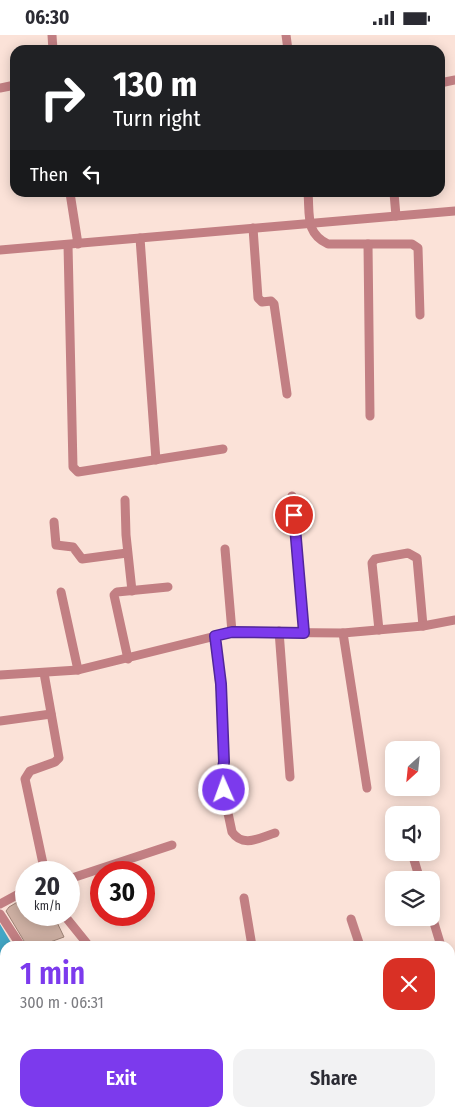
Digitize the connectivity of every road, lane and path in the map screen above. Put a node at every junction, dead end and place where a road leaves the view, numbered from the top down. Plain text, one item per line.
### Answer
1 (71, 197) edge
2 (308, 197) edge
3 (394, 197) edge
4 (455, 211) edge
5 (396, 216) junction
6 (311, 222) junction
7 (252, 228) junction
8 (140, 238) junction
9 (78, 244) junction
10 (368, 244) junction
11 (68, 245) junction
12 (0, 250) edge
13 (420, 315) dead end
14 (286, 394) dead end
15 (370, 416) dead end
16 (224, 449) dead end
17 (156, 460) junction
18 (292, 496) dead end
19 (125, 500) dead end
20 (54, 522) dead end
21 (225, 549) dead end
22 (127, 553) junction
23 (168, 587) dead end
24 (132, 591) junction
25 (61, 592) dead end
26 (455, 620) edge
27 (423, 626) junction
28 (379, 630) junction
29 (279, 631) junction
30 (232, 632) junction
31 (304, 633) junction
32 (344, 633) junction
33 (215, 636) junction
34 (128, 659) junction
35 (78, 670) junction
36 (44, 673) junction
37 (0, 675) edge
38 (51, 714) junction
39 (0, 721) edge
40 (290, 777) dead end
41 (367, 788) dead end
42 (274, 833) dead end
43 (172, 845) dead end
44 (43, 861) edge
45 (80, 875) edge
46 (15, 896) edge
47 (244, 898) dead end
48 (0, 904) edge
49 (0, 914) edge
50 (351, 919) dead end
51 (73, 926) edge
52 (435, 926) edge
53 (18, 941) edge
54 (85, 941) edge
55 (251, 941) edge
56 (358, 941) edge
57 (439, 941) edge

1 - 9 street
2 - 6 street
3 - 5 street
4 - 5 street
5 - 6 street
6 - 7 street
6 - 10 street
7 - 8 street
7 - 14 street
8 - 9 street
8 - 17 street
9 - 11 street
10 - 13 street
10 - 15 street
11 - 12 street
11 - 17 street
16 - 17 street
18 - 31 street
19 - 22 street
20 - 22 street
21 - 30 street
22 - 24 street
23 - 24 street
24 - 34 street
25 - 35 street
26 - 27 street
27 - 28 street
27 - 28 street
28 - 32 street
29 - 30 street
29 - 31 street
29 - 40 street
30 - 33 street
31 - 32 street
32 - 41 street
33 - 34 street
33 - 42 street
34 - 35 street
35 - 36 street
36 - 37 street
36 - 38 street
38 - 39 street
38 - 44 street
43 - 45 street
46 - 48 street
47 - 55 street
49 - 53 street
50 - 56 street
51 - 54 street
52 - 57 street

